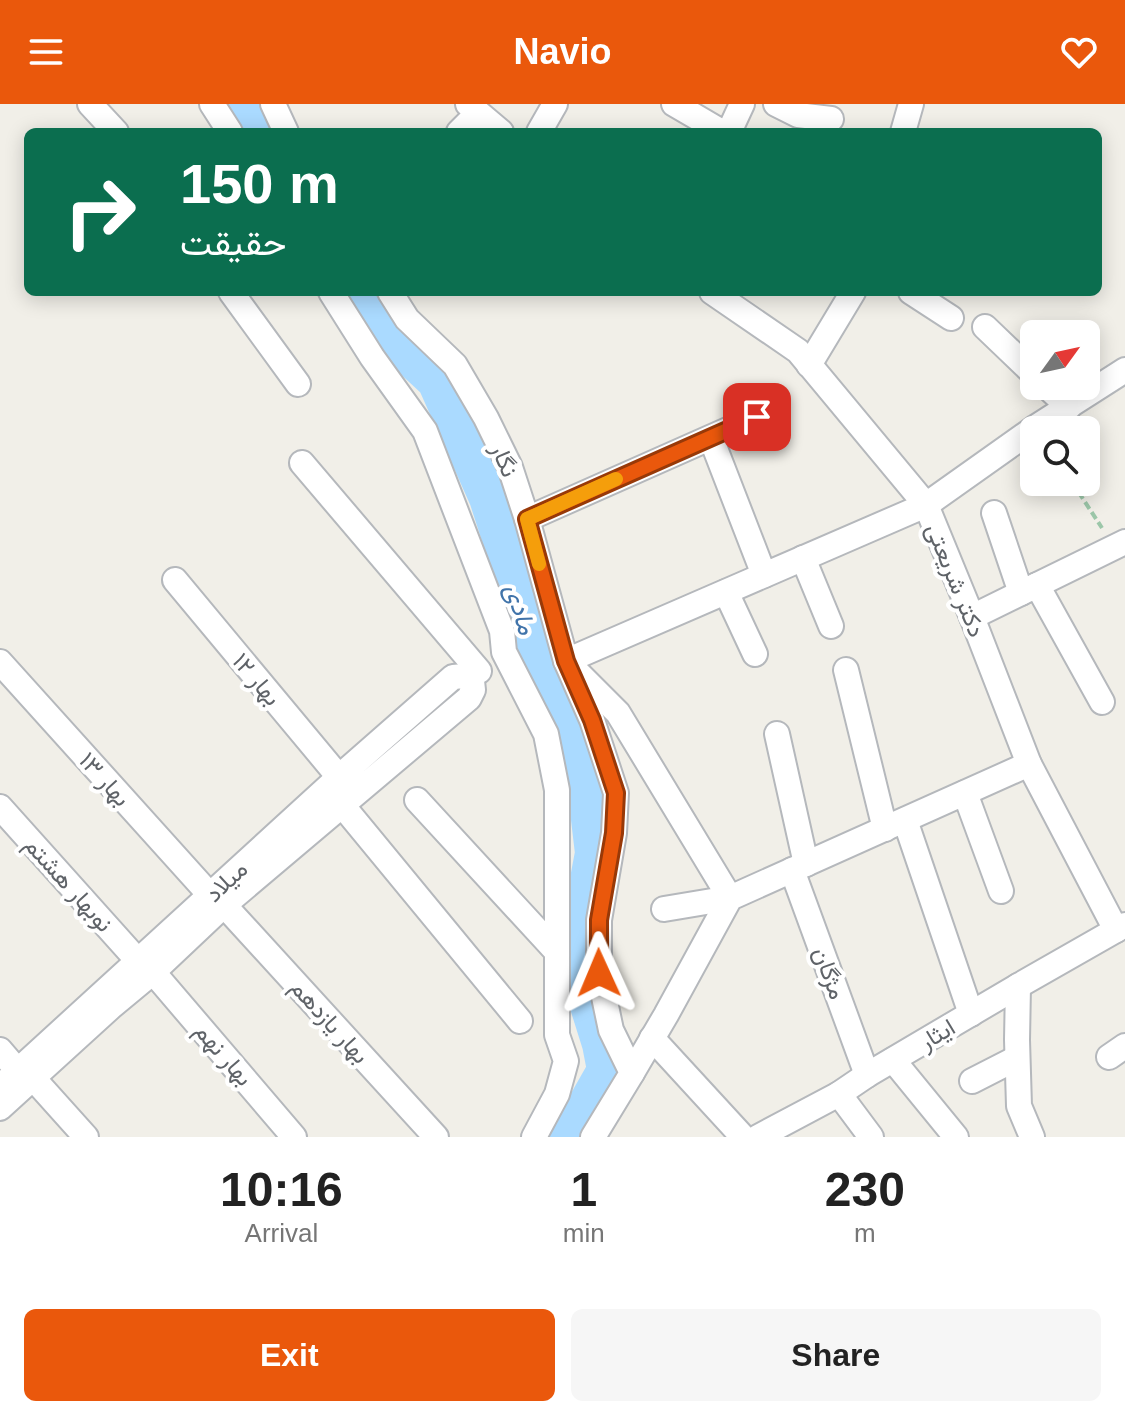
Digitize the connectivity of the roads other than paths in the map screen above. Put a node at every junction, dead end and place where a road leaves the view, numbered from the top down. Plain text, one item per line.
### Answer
1 (90, 104) edge
2 (212, 104) edge
3 (273, 104) edge
4 (555, 104) edge
5 (674, 104) edge
6 (742, 104) edge
7 (776, 104) edge
8 (911, 104) edge
9 (473, 108) edge
10 (831, 119) dead end
11 (112, 128) edge
12 (227, 128) edge
13 (284, 128) edge
14 (461, 128) edge
15 (496, 128) edge
16 (541, 128) edge
17 (715, 128) edge
18 (731, 128) edge
19 (904, 128) edge
20 (234, 296) edge
21 (334, 296) edge
22 (393, 296) edge
23 (718, 296) edge
24 (851, 296) edge
25 (917, 296) edge
26 (951, 318) dead end
27 (985, 327) dead end
28 (1020, 361) edge
29 (809, 365) junction
30 (1125, 370) edge
31 (298, 384) dead end
32 (1061, 400) edge
33 (1069, 407) junction
34 (757, 417) dead end
35 (711, 438) junction
36 (302, 463) dead end
37 (926, 505) junction
38 (994, 513) dead end
39 (527, 519) junction
40 (1120, 544) edge
41 (803, 558) junction
42 (764, 575) junction
43 (175, 580) dead end
44 (1029, 589) junction
45 (726, 592) junction
46 (972, 617) junction
47 (831, 626) dead end
48 (504, 652) junction
49 (755, 654) dead end
50 (566, 661) junction
51 (0, 662) edge
52 (846, 670) dead end
53 (467, 681) junction
54 (1102, 702) dead end
55 (777, 734) dead end
56 (1029, 764) junction
57 (339, 777) junction
58 (965, 793) junction
59 (417, 800) dead end
60 (0, 807) edge
61 (327, 809) junction
62 (895, 824) junction
63 (799, 867) junction
64 (1001, 891) dead end
65 (730, 898) junction
66 (217, 900) junction
67 (664, 909) dead end
68 (1120, 928) edge
69 (557, 952) junction
70 (146, 967) junction
71 (1018, 986) junction
72 (971, 1014) junction
73 (520, 1021) dead end
74 (652, 1038) junction
75 (0, 1050) edge
76 (1017, 1058) junction
77 (893, 1060) junction
78 (632, 1073) junction
79 (867, 1075) junction
80 (17, 1079) edge
81 (972, 1081) dead end
82 (839, 1094) junction
83 (0, 1108) edge
84 (86, 1137) edge
85 (294, 1137) edge
86 (436, 1137) edge
87 (534, 1137) edge
88 (593, 1137) edge
89 (743, 1137) edge
90 (758, 1137) edge
91 (871, 1137) edge
92 (956, 1137) edge
93 (1032, 1137) edge

1 - 11 street
2 - 12 street
3 - 13 street
4 - 16 street
5 - 17 street
6 - 18 street
7 - 10 street
8 - 19 street
9 - 14 street
9 - 15 street
20 - 31 street
21 - 48 street
22 - 39 street, نگار
23 - 29 street, دکتر شریعتی
24 - 29 street
25 - 26 street
27 - 28 street
29 - 37 street, دکتر شریعتی
30 - 33 street
32 - 33 street
33 - 37 street
34 - 35 street
35 - 39 street
35 - 42 street
36 - 53 street
37 - 41 street
37 - 46 street, دکتر شریعتی
38 - 44 street
39 - 50 street, نگار
40 - 44 street
41 - 42 street
41 - 47 street
42 - 45 street
43 - 57 street, بهار ۱۲
44 - 46 street
44 - 54 street
45 - 49 street
45 - 50 street
46 - 56 street, دکتر شریعتی
48 - 53 street
48 - 69 street
50 - 65 street
50 - 78 street, نگار
51 - 66 street, بهار ۱۳
52 - 62 street
53 - 57 street, میلاد
53 - 61 street, میلاد
55 - 63 street, مژگان
56 - 58 street
56 - 68 street, دکتر شریعتی
57 - 61 street, میلاد
58 - 62 street
58 - 64 street
59 - 69 street
60 - 70 street, نوبهار هشتم
61 - 66 street, میلاد
61 - 73 street
62 - 63 street
62 - 72 street
63 - 65 street
63 - 79 street, مژگان
65 - 67 street
65 - 74 street
66 - 70 street, میلاد
66 - 86 street, بهار یازدهم
68 - 71 street, ایثار
69 - 87 street
70 - 80 street, میلاد
70 - 85 street, بهار نهم
71 - 72 street, ایثار
71 - 76 street
72 - 77 street, ایثار
74 - 78 street
74 - 89 street
75 - 80 street
76 - 81 street
76 - 93 street
77 - 79 street, ایثار
77 - 92 street
78 - 88 street
79 - 82 street, ایثار
80 - 83 street, میلاد
80 - 84 street
82 - 90 street, ایثار
82 - 91 street

